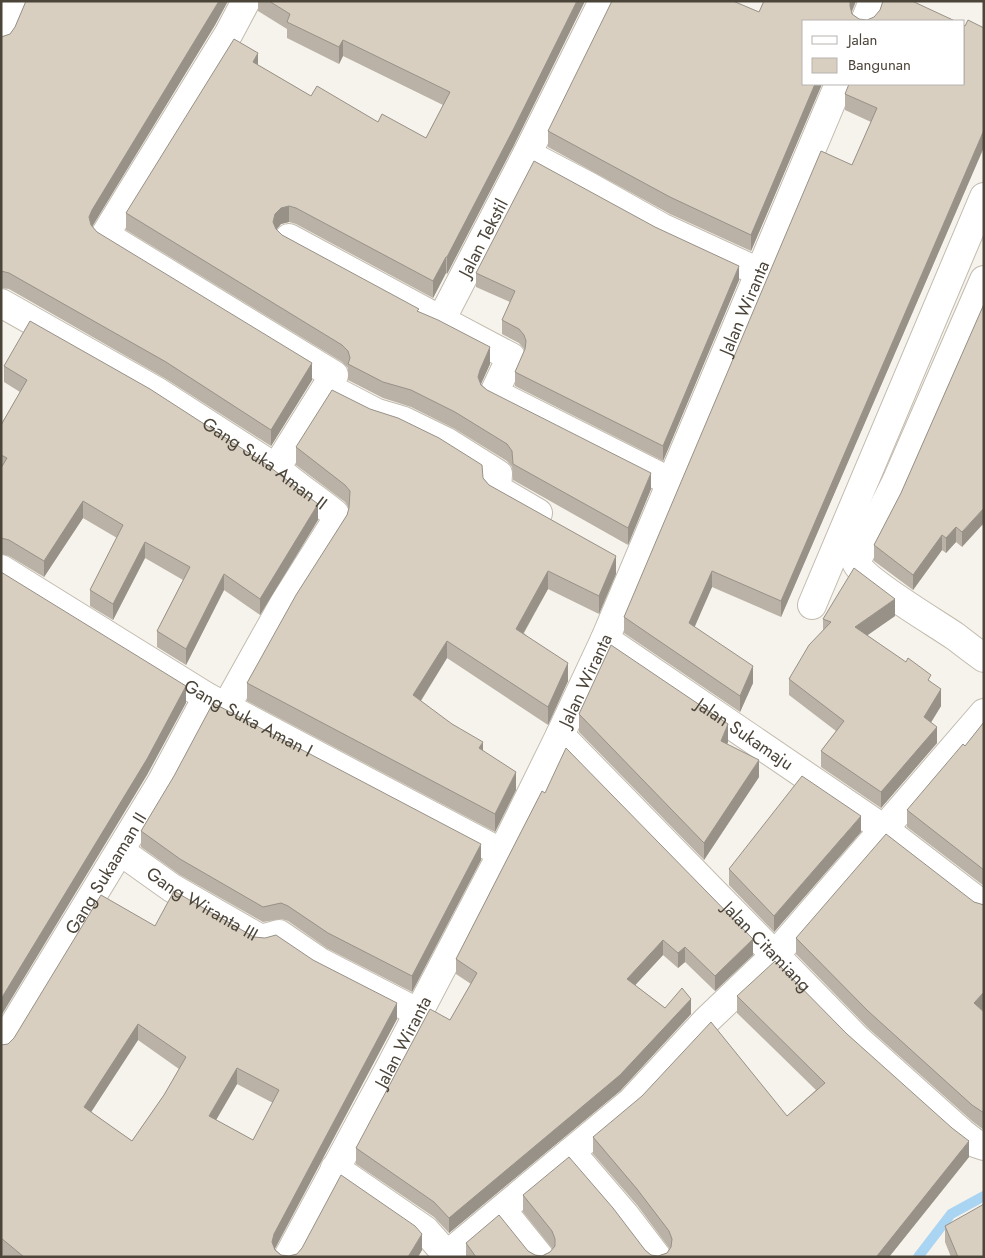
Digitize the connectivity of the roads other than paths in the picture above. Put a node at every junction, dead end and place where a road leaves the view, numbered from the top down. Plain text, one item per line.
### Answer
1 (16, 1) edge
2 (246, 1) edge
3 (603, 1) edge
4 (873, 1) edge
5 (865, 20) edge
6 (1, 38) edge
7 (838, 85) edge
8 (527, 154) junction
9 (984, 197) edge
10 (289, 238) edge
11 (759, 272) junction
12 (984, 280) edge
13 (1, 303) edge
14 (441, 320) junction
15 (327, 387) junction
16 (276, 468) junction
17 (671, 482) junction
18 (560, 525) edge
19 (610, 553) edge
20 (636, 567) junction
21 (1, 569) edge
22 (812, 605) dead end
23 (605, 639) junction
24 (984, 658) edge
25 (216, 702) junction
26 (984, 713) edge
27 (560, 735) junction
28 (884, 829) junction
29 (120, 851) junction
30 (502, 853) junction
31 (984, 906) edge
32 (775, 955) junction
33 (418, 1014) junction
34 (1, 1046) edge
35 (984, 1146) edge
36 (571, 1152) junction
37 (336, 1168) junction
38 (502, 1210) junction
39 (288, 1257) edge
40 (540, 1257) edge
41 (657, 1257) edge

1 - 6 street
2 - 15 street
3 - 8 street, Jalan Tekstil
4 - 5 street
7 - 11 street, Jalan Wiranta
8 - 11 street
8 - 14 street, Jalan Tekstil
9 - 22 street
10 - 14 street
11 - 17 street, Jalan Wiranta
12 - 24 street
13 - 16 street, Gang Suka Aman II
14 - 17 street
15 - 16 street
15 - 18 street
16 - 25 street, Gang Suka Aman II
17 - 20 street, Jalan Wiranta
19 - 20 street
20 - 23 street, Jalan Wiranta
21 - 25 street, Gang Suka Aman I
23 - 27 street, Jalan Wiranta
23 - 28 street, Jalan Sukamaju
25 - 29 street, Gang Sukaaman II
25 - 30 street, Gang Suka Aman I
26 - 28 street
27 - 30 street, Jalan Wiranta
27 - 32 street, Jalan Citamiang
28 - 31 street, Jalan Sukamaju
28 - 32 street
29 - 33 street, Gang Wiranta III
29 - 34 street, Gang Sukaaman II
30 - 33 street, Jalan Wiranta
32 - 35 street, Jalan Citamiang
32 - 36 street
33 - 37 street, Jalan Wiranta
36 - 38 street
36 - 41 street
37 - 38 street
37 - 39 street, Jalan Wiranta
38 - 40 street

